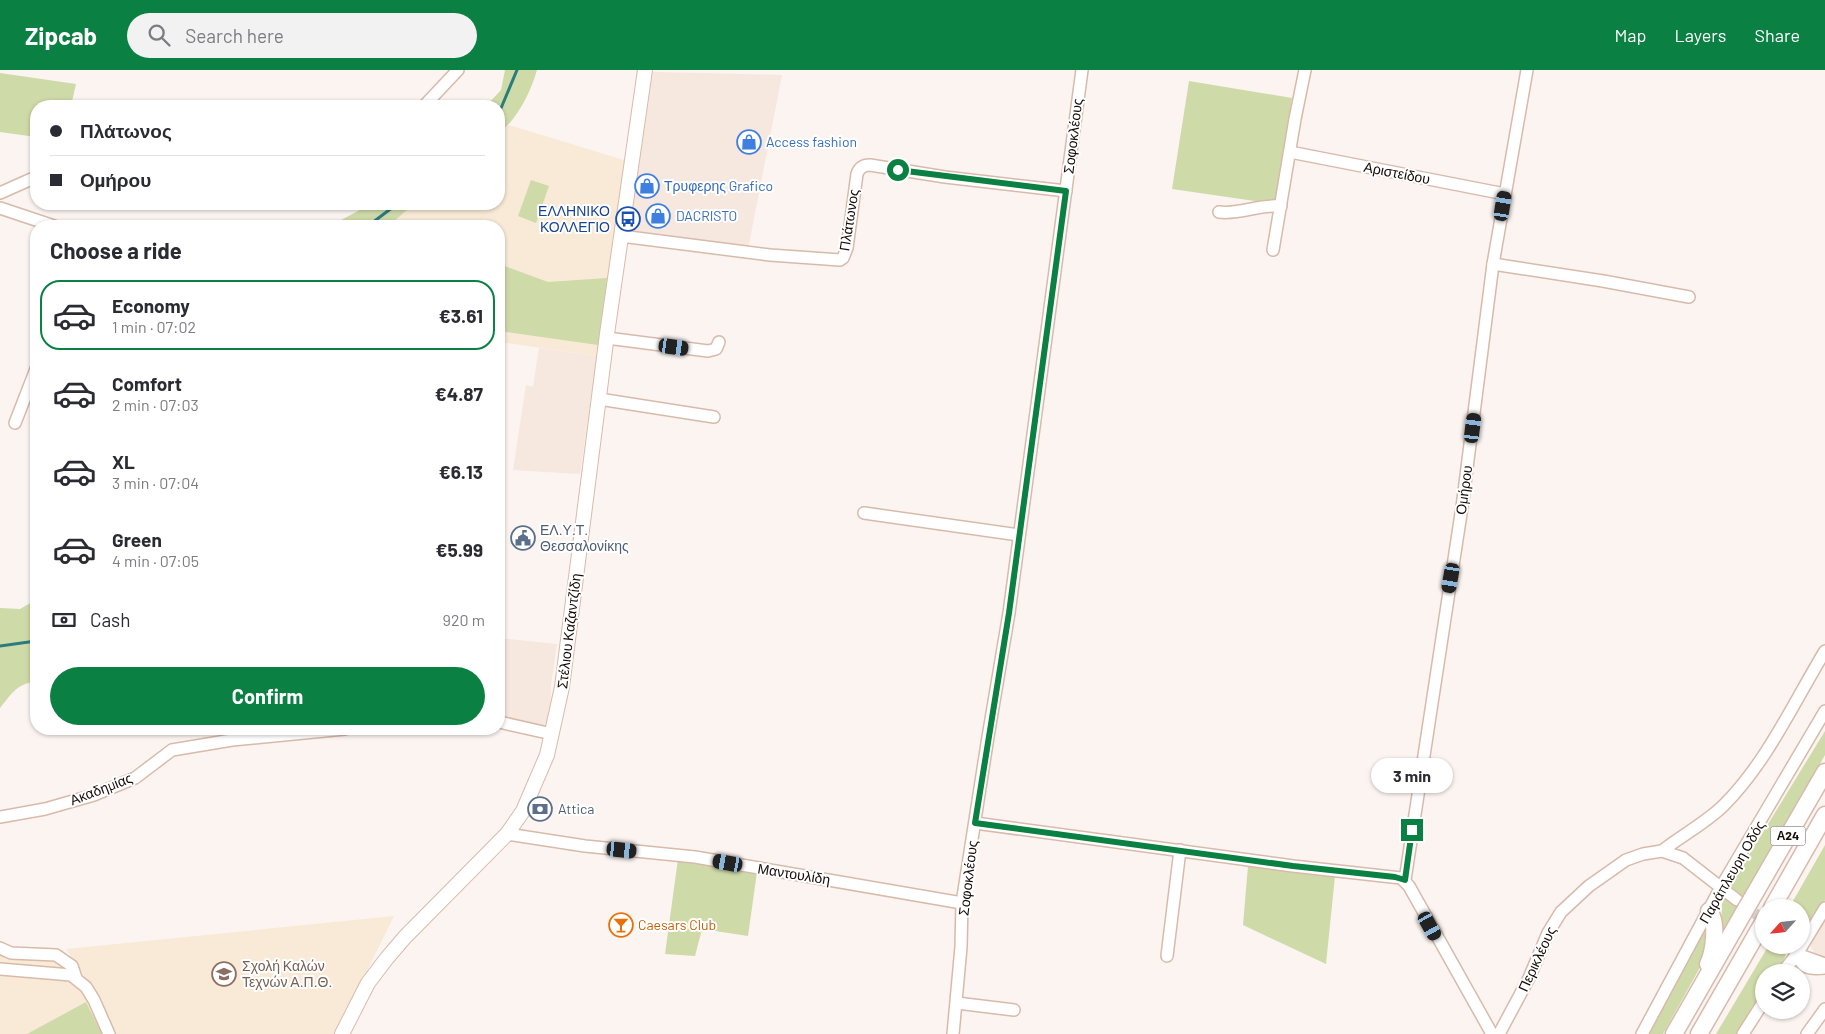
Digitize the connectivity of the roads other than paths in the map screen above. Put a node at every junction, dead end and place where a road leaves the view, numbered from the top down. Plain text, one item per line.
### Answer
1 (458, 70) edge
2 (645, 70) edge
3 (1082, 70) edge
4 (1305, 70) edge
5 (1527, 70) edge
6 (430, 100) edge
7 (1290, 152) junction
8 (30, 180) edge
9 (1066, 191) junction
10 (0, 193) edge
11 (1505, 194) junction
12 (1281, 206) junction
13 (0, 208) edge
14 (1219, 212) dead end
15 (36, 220) edge
16 (622, 236) junction
17 (1274, 250) dead end
18 (1493, 264) junction
19 (1689, 298) dead end
20 (607, 338) junction
21 (719, 342) dead end
22 (30, 384) edge
23 (599, 399) junction
24 (714, 418) dead end
25 (14, 423) dead end
26 (864, 513) dead end
27 (1019, 535) junction
28 (1825, 651) edge
29 (1825, 711) edge
30 (505, 723) edge
31 (552, 734) junction
32 (283, 735) edge
33 (1825, 772) edge
34 (1825, 815) edge
35 (0, 817) edge
36 (975, 823) junction
37 (507, 834) junction
38 (1180, 850) junction
39 (1662, 851) junction
40 (1405, 880) junction
41 (1721, 887) junction
42 (1777, 899) edge
43 (962, 903) junction
44 (1744, 904) junction
45 (1825, 908) edge
46 (1709, 911) junction
47 (1810, 928) edge
48 (1755, 936) edge
49 (0, 948) edge
50 (1803, 954) edge
51 (1167, 956) dead end
52 (1825, 964) edge
53 (1825, 968) edge
54 (0, 969) edge
55 (1810, 969) edge
56 (76, 978) junction
57 (957, 1003) junction
58 (1825, 1009) edge
59 (1014, 1010) dead end
60 (1755, 1015) edge
61 (1684, 1016) junction
62 (1484, 1020) junction
63 (1506, 1024) junction
64 (109, 1034) edge
65 (342, 1034) edge
66 (953, 1034) edge
67 (1492, 1034) edge
68 (1499, 1034) edge
69 (1642, 1034) edge
70 (1674, 1034) edge
71 (1699, 1034) edge
72 (1743, 1034) edge
73 (1807, 1034) edge

1 - 6 street
2 - 16 main road, Στέλιου Καζαντζίδη
3 - 9 street, Σοφοκλέους
4 - 7 street
5 - 11 street, Ομήρου
7 - 11 street, Αριστείδου
7 - 12 street
8 - 10 street
9 - 16 street, Πλάτωνος
9 - 27 street, Σοφοκλέους
11 - 18 street, Ομήρου
12 - 14 street
12 - 17 street
13 - 15 street
16 - 20 main road, Στέλιου Καζαντζίδη
18 - 19 street
18 - 40 street, Ομήρου
20 - 21 street
20 - 23 main road, Στέλιου Καζαντζίδη
22 - 25 street
23 - 24 street
23 - 31 main road, Στέλιου Καζαντζίδη
26 - 27 street
27 - 36 street, Σοφοκλέους
28 - 39 street
29 - 41 street, Παράπλευρη Οδός
30 - 31 street
31 - 37 main road, Στέλιου Καζαντζίδη
32 - 35 street, Ακαδημίας
33 - 44 highway, Α24
34 - 42 highway, Α24
36 - 38 street
36 - 43 street, Σοφοκλέους
37 - 43 street, Μαντουλίδη
37 - 65 main road, Στέλιου Καζαντζίδη
38 - 40 street
38 - 51 street
39 - 41 street
39 - 63 street, Περικλέους
40 - 62 street
41 - 44 street
41 - 46 street, Παράπλευρη Οδός
43 - 57 street, Σοφοκλέους
44 - 61 highway, Α24
45 - 47 street
46 - 61 highway
46 - 69 street, Παράπλευρη Οδός
48 - 71 highway
49 - 56 street
50 - 52 street
53 - 55 street
54 - 56 street
56 - 64 street
57 - 59 street
57 - 66 street, Σοφοκλέους
58 - 73 street
60 - 72 street
61 - 70 highway, Α24
62 - 63 street
62 - 67 street
63 - 68 street, Περικλέους

